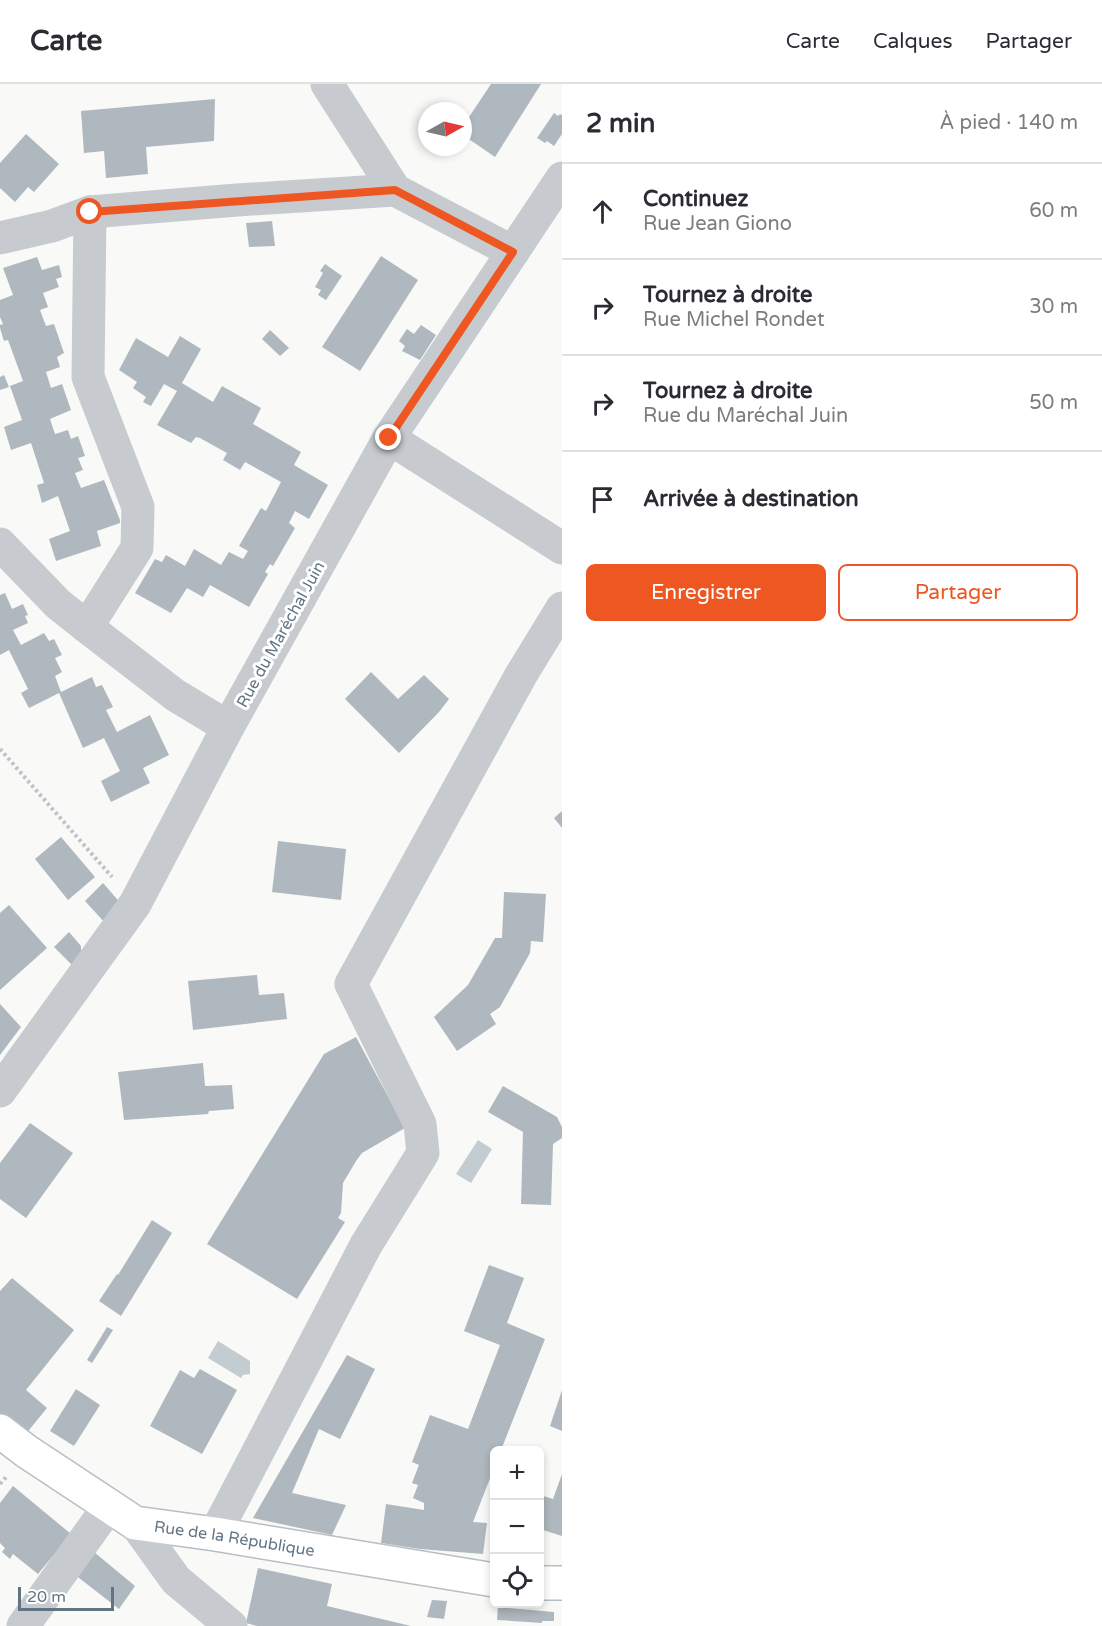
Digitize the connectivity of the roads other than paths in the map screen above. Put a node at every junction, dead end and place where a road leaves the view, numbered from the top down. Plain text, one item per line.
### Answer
1 (327, 84) edge
2 (562, 178) edge
3 (395, 190) junction
4 (90, 212) junction
5 (0, 238) edge
6 (513, 252) junction
7 (389, 438) junction
8 (0, 544) edge
9 (562, 548) edge
10 (562, 608) edge
11 (87, 627) junction
12 (228, 727) junction
13 (0, 1091) edge
14 (0, 1431) edge
15 (122, 1514) junction
16 (215, 1534) junction
17 (490, 1579) edge
18 (544, 1583) edge
19 (562, 1584) edge
20 (23, 1626) edge
21 (231, 1626) edge

1 - 3 street
2 - 6 street, Rue du Maréchal Juin
3 - 4 street
3 - 6 street
4 - 5 street
4 - 11 street
6 - 7 street, Rue du Maréchal Juin
7 - 9 street
7 - 12 street, Rue du Maréchal Juin
8 - 11 street
10 - 16 street
11 - 12 street
12 - 13 street, Rue du Maréchal Juin
14 - 15 main road, Rue de la République
15 - 16 main road, Rue de la République
15 - 20 street
15 - 21 street
16 - 17 main road, Rue de la République
18 - 19 main road

